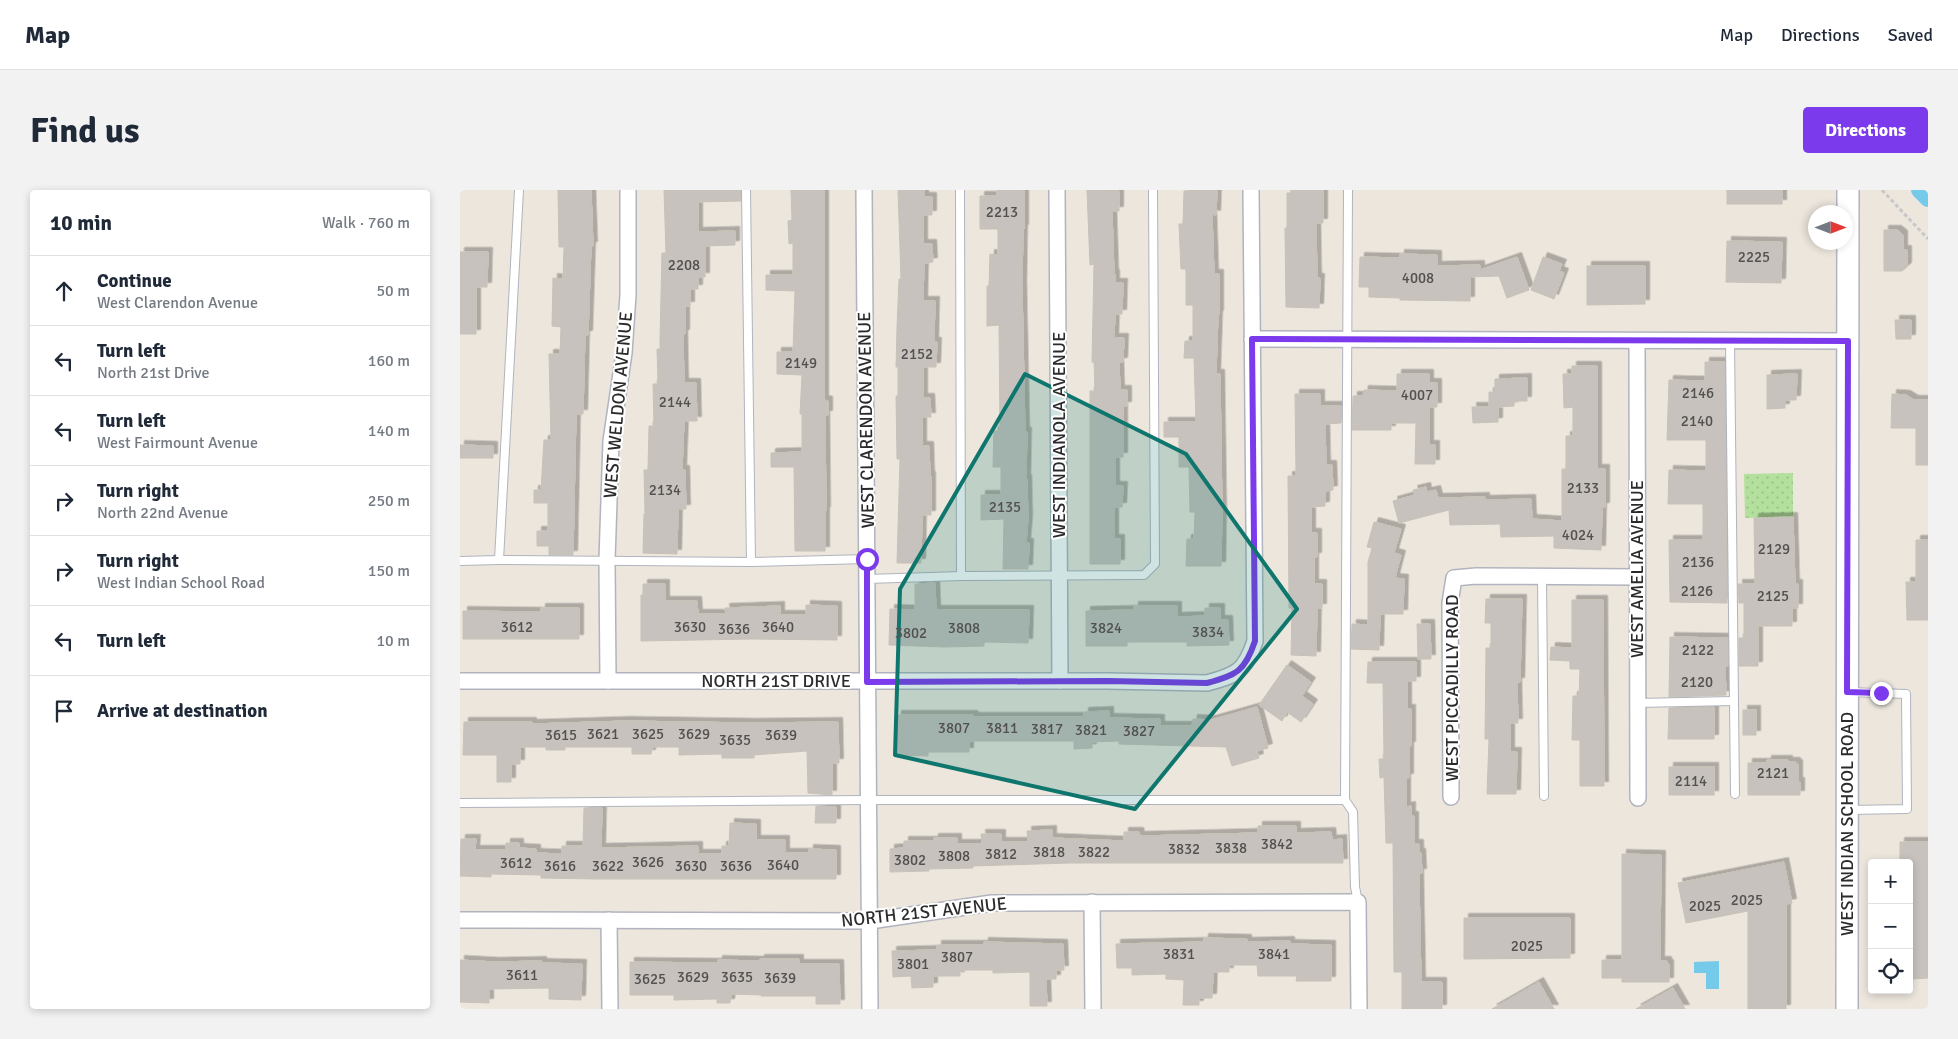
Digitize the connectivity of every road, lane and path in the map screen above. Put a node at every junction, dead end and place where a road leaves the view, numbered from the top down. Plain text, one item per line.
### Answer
1 (519, 190) edge
2 (628, 190) edge
3 (746, 190) edge
4 (864, 190) edge
5 (960, 190) edge
6 (1057, 190) edge
7 (1153, 190) edge
8 (1251, 190) edge
9 (1348, 190) edge
10 (1848, 190) edge
11 (1882, 190) edge
12 (1928, 239) edge
13 (1252, 339) junction
14 (1348, 340) junction
15 (1637, 340) junction
16 (1730, 341) junction
17 (1848, 341) junction
18 (867, 559) junction
19 (499, 560) junction
20 (607, 560) junction
21 (460, 561) edge
22 (751, 562) junction
23 (961, 576) junction
24 (1060, 576) junction
25 (1542, 576) junction
26 (1637, 577) junction
27 (867, 578) junction
28 (460, 681) edge
29 (608, 681) junction
30 (1060, 681) junction
31 (867, 682) junction
32 (1847, 692) junction
33 (1734, 701) junction
34 (1637, 703) junction
35 (1735, 794) dead end
36 (1544, 796) dead end
37 (1452, 797) dead end
38 (1638, 798) dead end
39 (868, 800) junction
40 (1345, 800) junction
41 (460, 803) edge
42 (1847, 810) junction
43 (1092, 902) junction
44 (1358, 902) junction
45 (460, 920) edge
46 (609, 920) junction
47 (870, 921) junction
48 (610, 1009) edge
49 (870, 1009) edge
50 (1093, 1009) edge
51 (1359, 1009) edge
52 (1847, 1009) edge

1 - 19 lane
2 - 20 street, WEST WELDON AVENUE
3 - 22 lane
4 - 18 street, WEST CLARENDON AVENUE
5 - 23 lane
6 - 24 street, WEST INDIANOLA AVENUE
7 - 24 lane
8 - 13 street
9 - 14 lane
10 - 17 main road, WEST INDIAN SCHOOL ROAD
11 - 12 path
13 - 14 street
13 - 30 street, NORTH 21ST DRIVE
14 - 15 street
14 - 40 lane
15 - 16 street
15 - 26 street, WEST AMELIA AVENUE
16 - 17 street
16 - 33 lane
17 - 32 main road, WEST INDIAN SCHOOL ROAD
18 - 22 lane
18 - 27 street, WEST CLARENDON AVENUE
19 - 20 lane
19 - 21 lane
20 - 22 lane
20 - 29 street, WEST WELDON AVENUE
23 - 24 lane
23 - 27 lane
24 - 30 street, WEST INDIANOLA AVENUE
25 - 26 street
25 - 36 lane
25 - 37 street, WEST PICCADILLY ROAD
26 - 34 street, WEST AMELIA AVENUE
27 - 31 street, WEST CLARENDON AVENUE
28 - 29 street, NORTH 21ST DRIVE
29 - 31 street, NORTH 21ST DRIVE
30 - 31 street, NORTH 21ST DRIVE
31 - 39 street, WEST CLARENDON AVENUE
32 - 42 main road, WEST INDIAN SCHOOL ROAD
32 - 42 lane
33 - 34 lane
33 - 35 lane
34 - 38 street, WEST AMELIA AVENUE
39 - 40 lane
39 - 41 lane
39 - 47 street, WEST CLARENDON AVENUE
40 - 44 lane
42 - 52 main road, WEST INDIAN SCHOOL ROAD
43 - 44 street, NORTH 21ST AVENUE
43 - 47 street, NORTH 21ST AVENUE
43 - 50 street
44 - 51 street
45 - 46 street, NORTH 21ST AVENUE
46 - 47 street, NORTH 21ST AVENUE
46 - 48 street
47 - 49 street, WEST CLARENDON AVENUE

